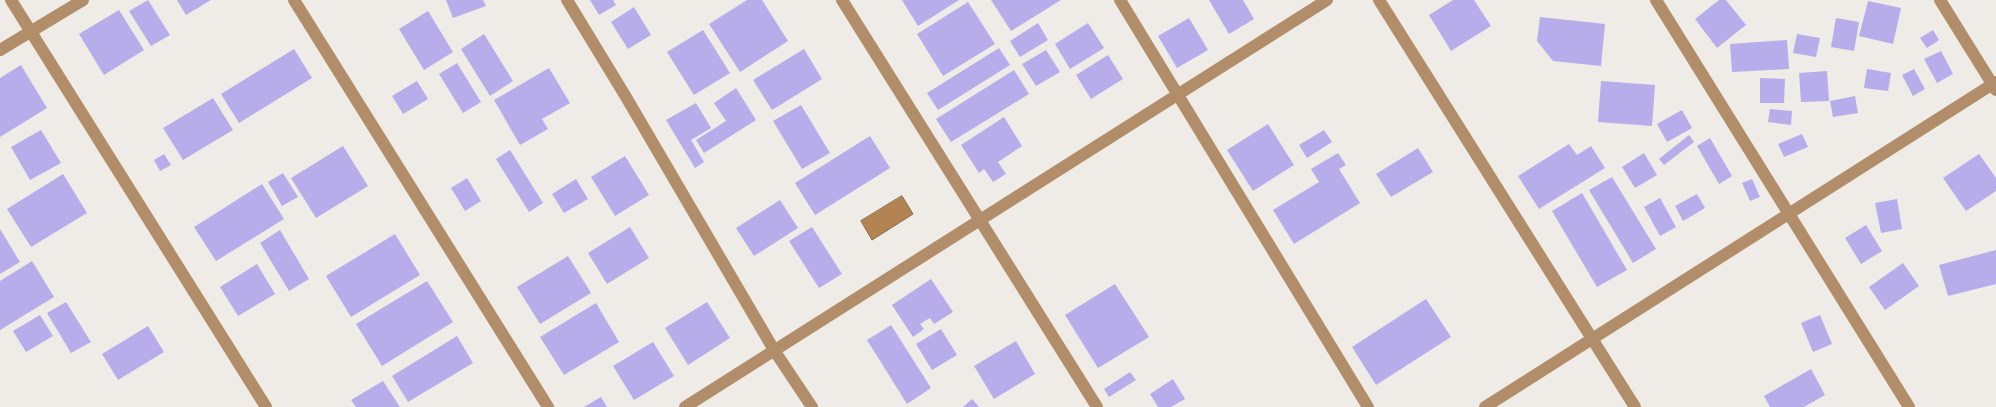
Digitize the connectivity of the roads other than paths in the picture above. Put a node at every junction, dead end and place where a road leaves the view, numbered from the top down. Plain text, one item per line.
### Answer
1 (11, 0) edge
2 (83, 0) edge
3 (294, 0) edge
4 (567, 0) edge
5 (842, 0) edge
6 (1120, 0) edge
7 (1327, 0) edge
8 (1379, 0) edge
9 (1656, 0) edge
10 (1940, 0) edge
11 (31, 32) junction
12 (0, 50) edge
13 (1995, 85) edge
14 (1179, 94) junction
15 (1789, 214) junction
16 (980, 219) junction
17 (1592, 339) junction
18 (774, 350) junction
19 (266, 407) edge
20 (548, 407) edge
21 (686, 407) edge
22 (812, 407) edge
23 (1098, 407) edge
24 (1368, 407) edge
25 (1485, 407) edge
26 (1635, 407) edge
27 (1909, 407) edge

1 - 11 street
2 - 11 street
3 - 20 street
4 - 18 street
5 - 16 street
6 - 14 street
7 - 14 street
8 - 17 street
9 - 15 street
10 - 13 street
11 - 12 street
11 - 19 street
13 - 15 street
14 - 16 street
14 - 24 street
15 - 17 street
15 - 27 street
16 - 18 street
16 - 23 street
17 - 25 street
17 - 26 street
18 - 21 street
18 - 22 street

